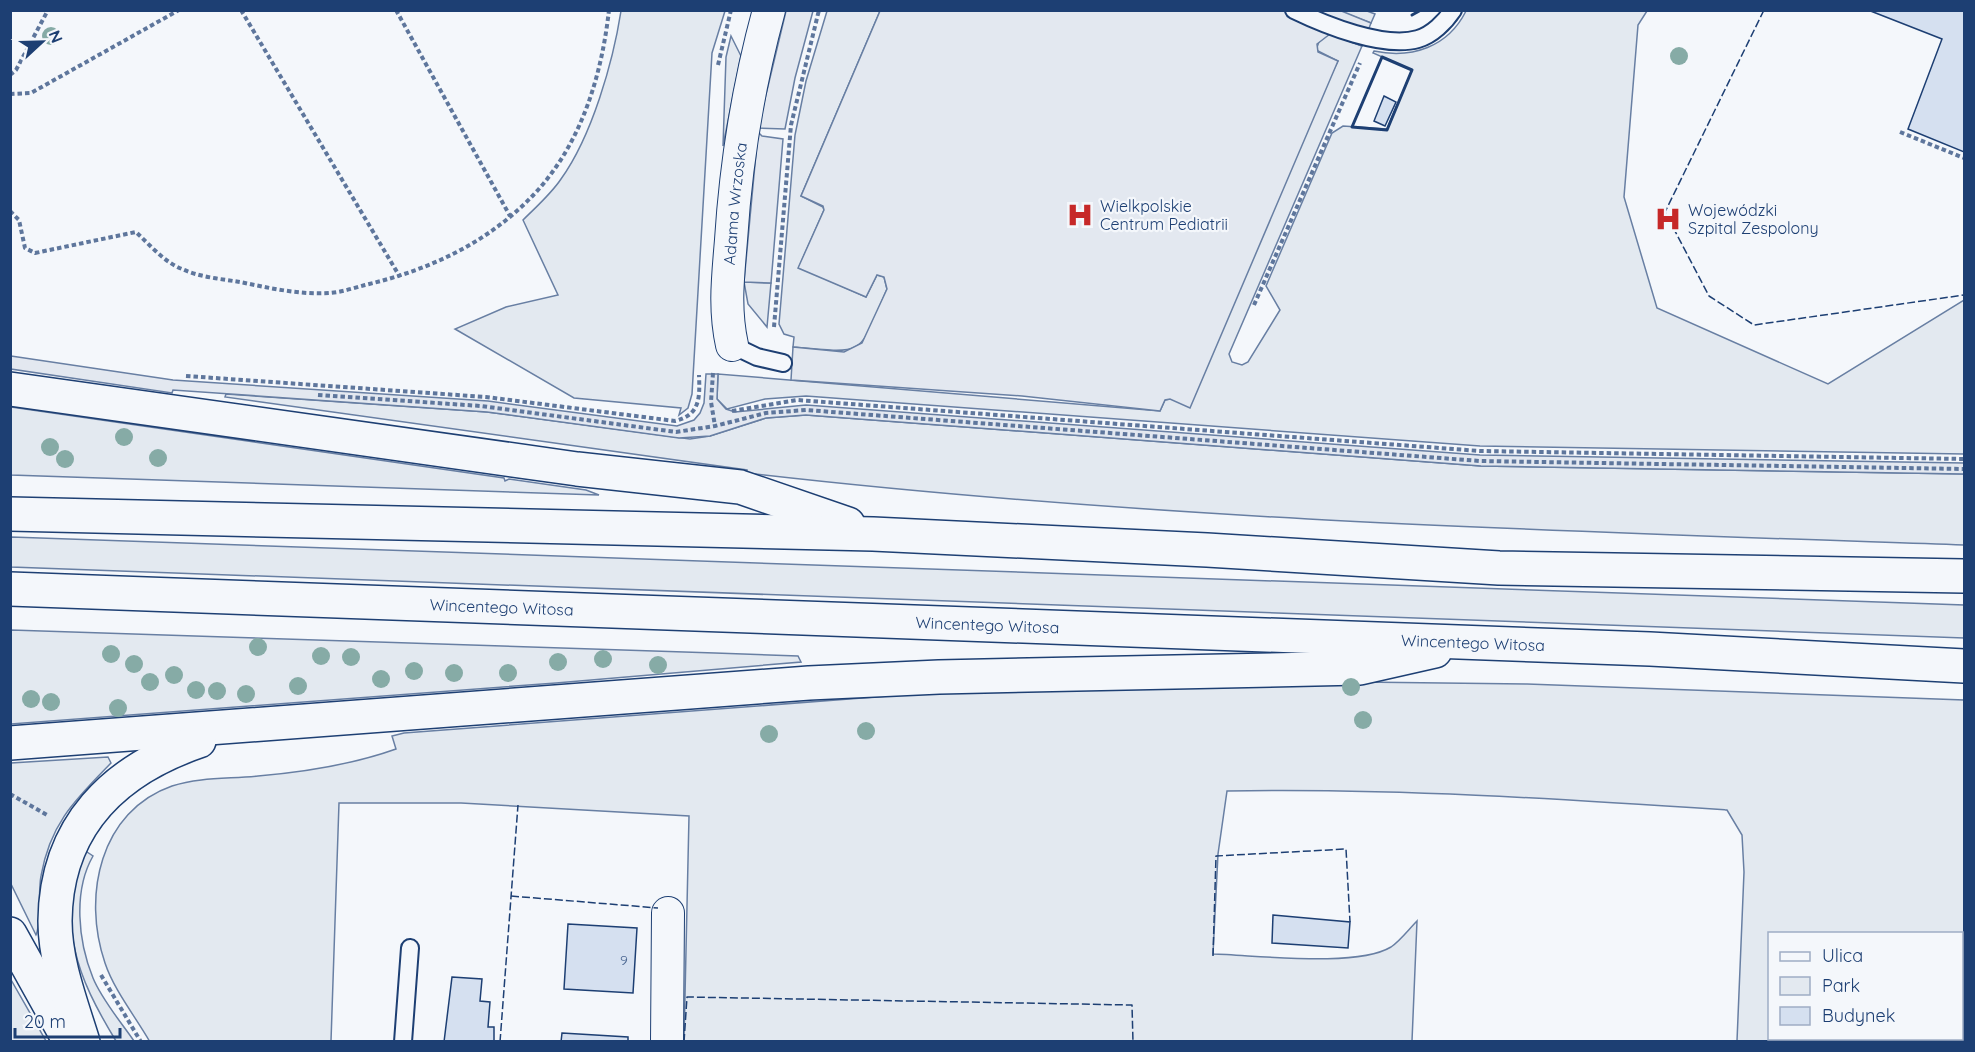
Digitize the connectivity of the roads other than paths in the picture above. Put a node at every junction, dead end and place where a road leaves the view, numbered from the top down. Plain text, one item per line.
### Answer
1 (769, 10) edge
2 (1294, 10) edge
3 (1454, 10) edge
4 (732, 345) joint
5 (783, 363) dead end
6 (10, 389) edge
7 (10, 514) edge
8 (873, 534) junction
9 (1965, 576) edge
10 (10, 589) edge
11 (1471, 642) junction
12 (1965, 666) edge
13 (236, 728) junction
14 (10, 743) edge
15 (668, 913) dead end
16 (10, 934) edge
17 (410, 948) dead end
18 (69, 1041) edge
19 (83, 1041) edge
20 (403, 1041) edge
21 (667, 1041) edge

1 - 4 street, Adama Wrzoska
2 - 3 lane
4 - 5 lane
6 - 8 main road
7 - 8 main road
8 - 9 main road
10 - 11 main road, Wincentego Witosa
11 - 12 main road, Wincentego Witosa
11 - 13 main road
13 - 14 main road
13 - 19 main road
15 - 21 street
16 - 18 main road
17 - 20 lane

